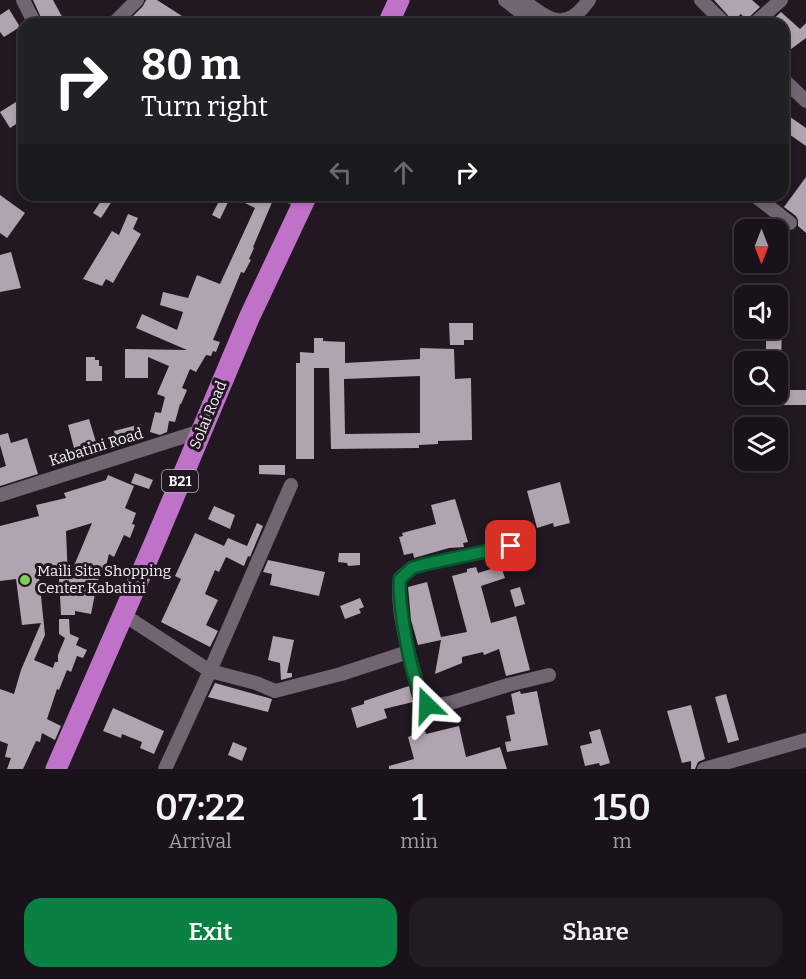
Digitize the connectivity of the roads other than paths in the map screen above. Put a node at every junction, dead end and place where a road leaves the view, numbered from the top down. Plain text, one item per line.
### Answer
1 (23, 0) edge
2 (137, 0) edge
3 (399, 0) edge
4 (505, 0) edge
5 (522, 0) edge
6 (588, 0) edge
7 (701, 0) edge
8 (781, 0) edge
9 (32, 18) edge
10 (119, 18) edge
11 (391, 18) edge
12 (528, 18) edge
13 (547, 18) edge
14 (573, 18) edge
15 (719, 18) edge
16 (761, 18) edge
17 (789, 85) edge
18 (806, 101) edge
19 (298, 201) edge
20 (762, 201) edge
21 (790, 223) dead end
22 (201, 431) junction
23 (291, 485) dead end
24 (0, 495) edge
25 (511, 546) dead end
26 (124, 615) junction
27 (408, 652) junction
28 (210, 671) junction
29 (549, 675) dead end
30 (806, 740) edge
31 (741, 764) edge
32 (56, 769) edge
33 (165, 769) edge
34 (704, 769) edge

1 - 9 street
2 - 10 street
3 - 11 highway
4 - 12 street
5 - 13 street
6 - 14 street
7 - 15 street
8 - 16 street
17 - 18 street
19 - 22 highway, Solai Road / B21
20 - 21 street
22 - 24 street, Kabatini Road
22 - 26 highway, Solai Road / B21
23 - 28 street
25 - 27 street
26 - 28 street
26 - 32 highway, Solai Road / B21
27 - 28 street
27 - 29 street
28 - 33 street
30 - 31 street
31 - 34 street

